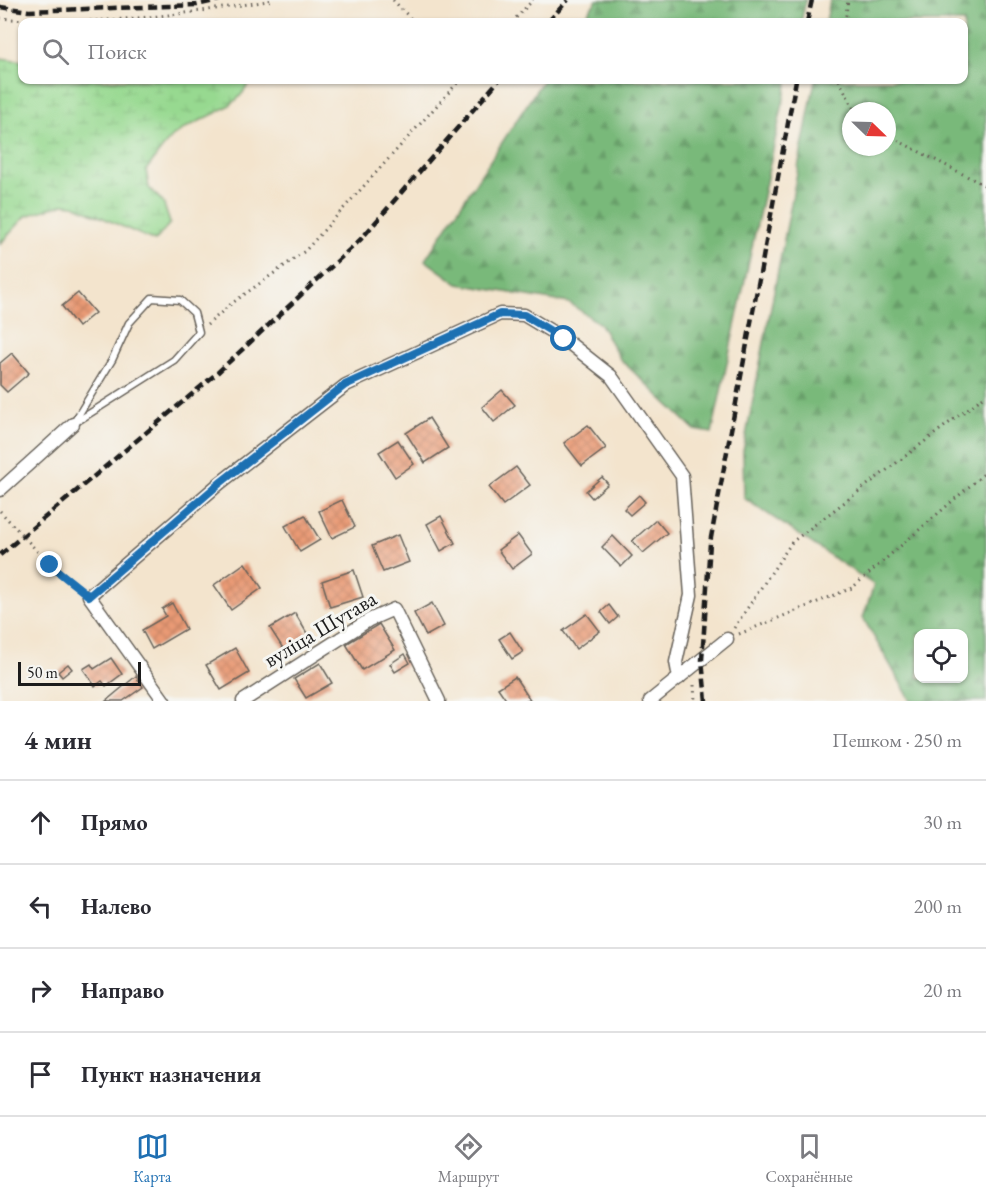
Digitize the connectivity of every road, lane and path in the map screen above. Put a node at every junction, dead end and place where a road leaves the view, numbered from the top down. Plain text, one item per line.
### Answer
1 (273, 0) edge
2 (393, 0) edge
3 (532, 0) edge
4 (848, 0) edge
5 (0, 18) edge
6 (115, 18) edge
7 (410, 18) edge
8 (516, 18) edge
9 (846, 18) edge
10 (18, 20) edge
11 (456, 84) edge
12 (841, 84) edge
13 (850, 102) edge
14 (896, 140) edge
15 (986, 186) edge
16 (199, 333) junction
17 (986, 395) edge
18 (73, 424) junction
19 (986, 472) edge
20 (0, 490) edge
21 (0, 511) edge
22 (89, 596) junction
23 (727, 639) junction
24 (680, 678) junction
25 (164, 701) edge
26 (243, 701) edge
27 (439, 701) edge
28 (650, 701) edge

1 - 6 path
2 - 7 path
3 - 8 path
4 - 9 path
5 - 10 path
11 - 16 path
12 - 13 path
14 - 15 path
16 - 18 lane
16 - 18 lane
17 - 23 path
18 - 20 street
19 - 23 path
21 - 22 path
22 - 24 street
22 - 25 street
23 - 24 street
24 - 28 street
26 - 27 street, вуліца Шутава

